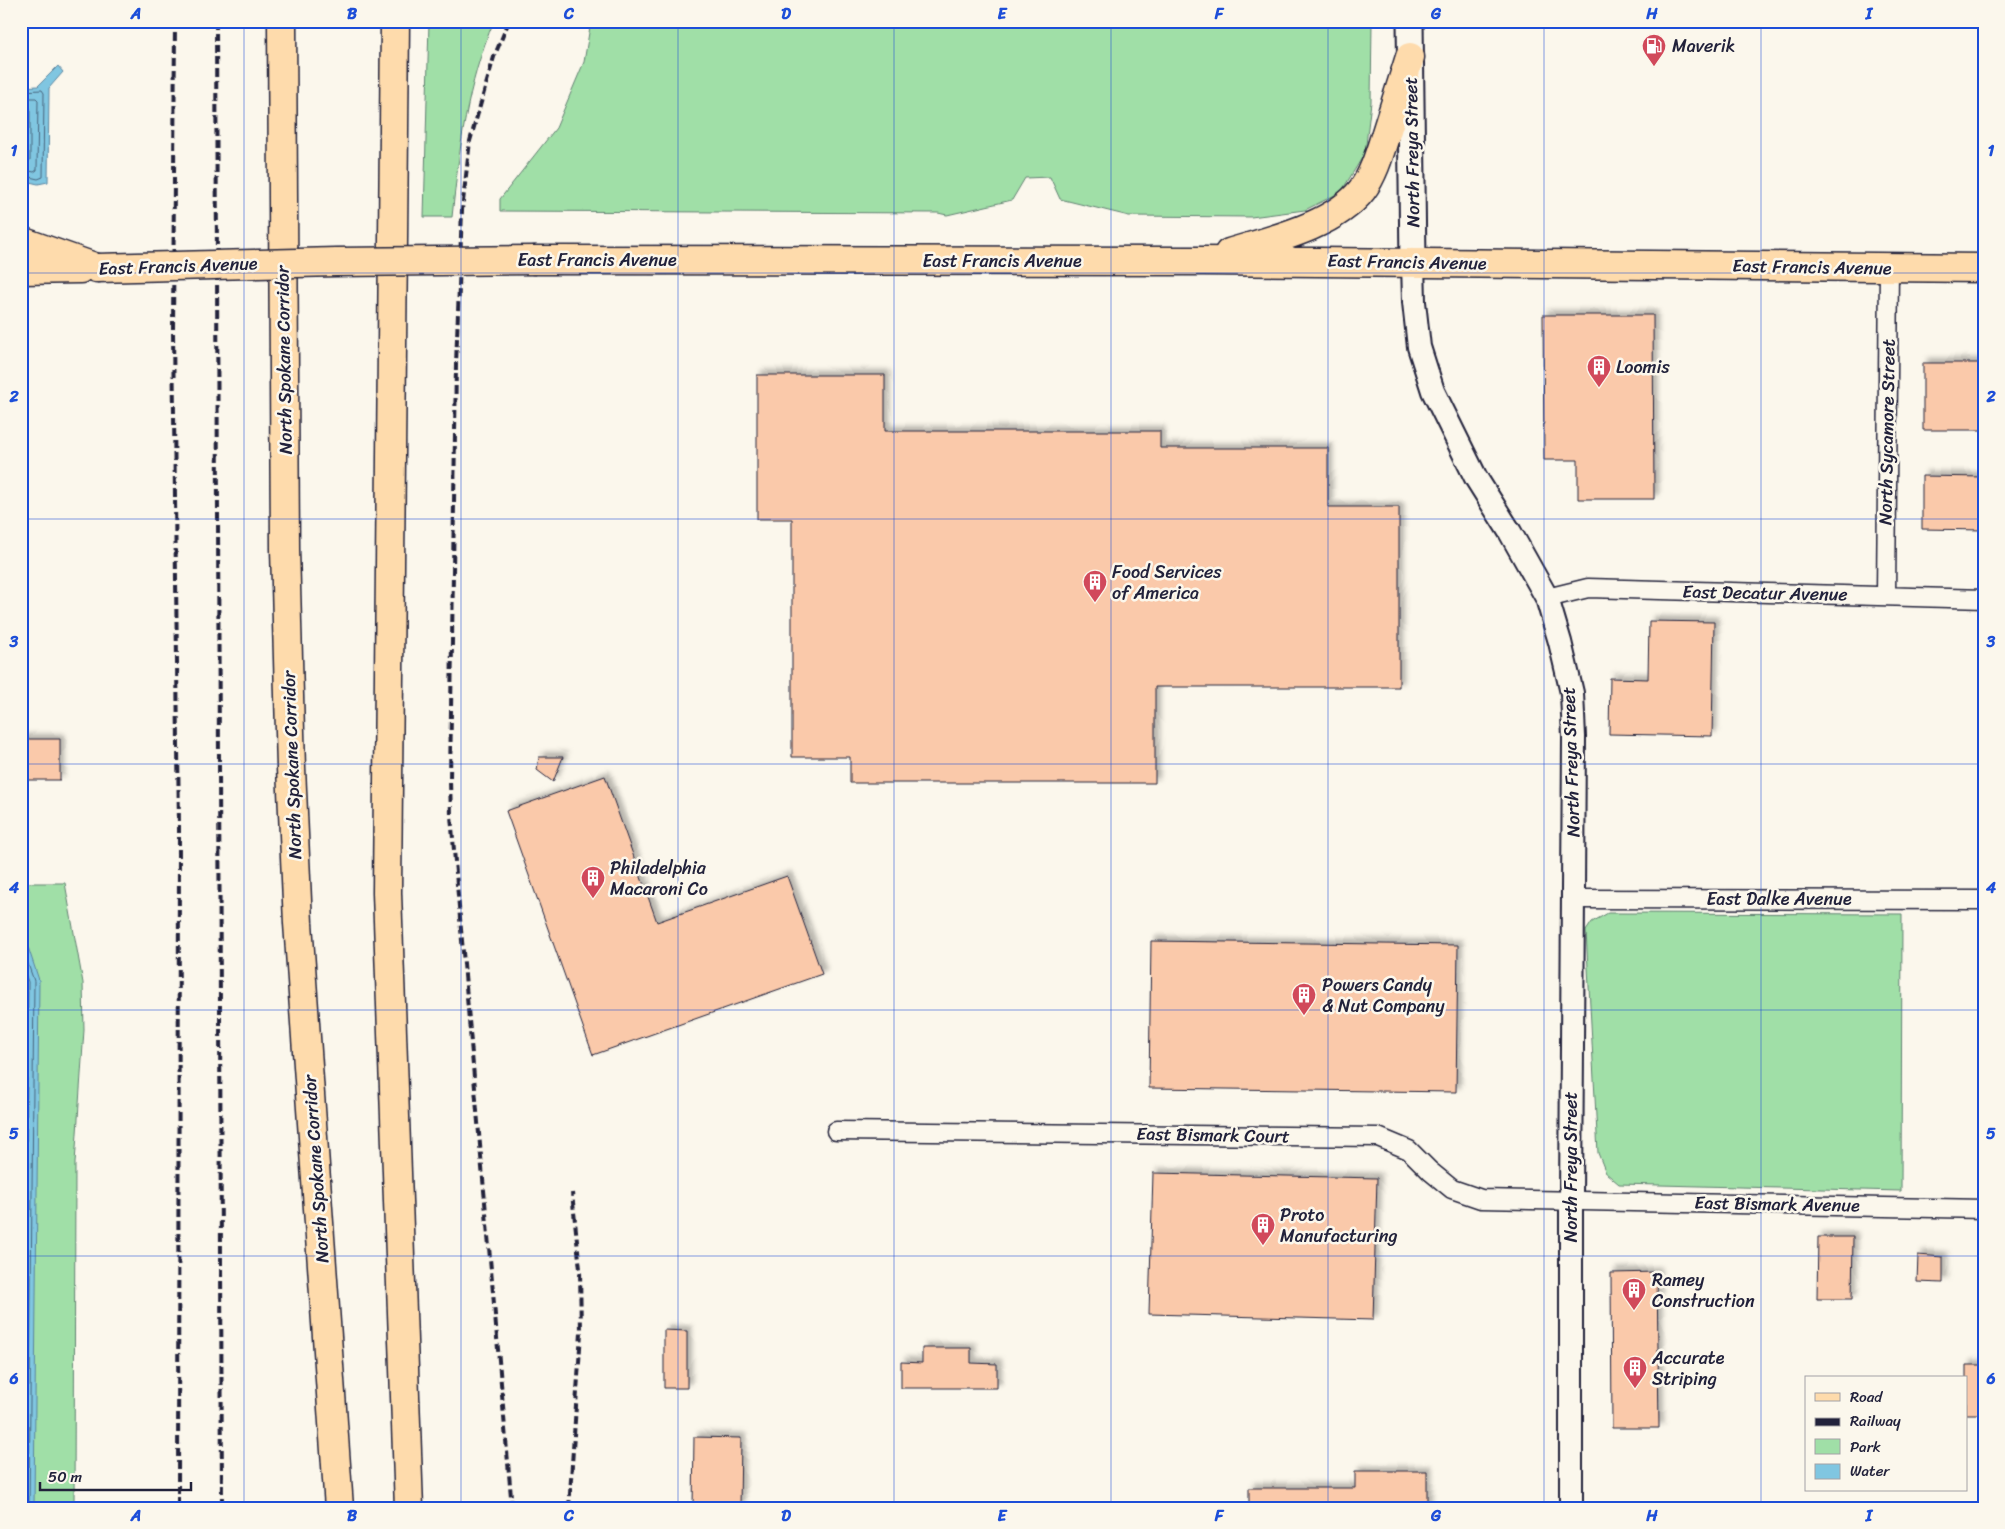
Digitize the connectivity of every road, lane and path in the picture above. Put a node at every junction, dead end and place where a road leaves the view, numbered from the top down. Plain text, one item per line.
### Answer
1 (282, 21) edge
2 (395, 21) edge
3 (1410, 21) edge
4 (1410, 57) junction
5 (21, 241) edge
6 (1203, 261) junction
7 (1413, 262) junction
8 (97, 268) junction
9 (1889, 268) junction
10 (1984, 268) edge
11 (21, 270) edge
12 (1886, 596) junction
13 (1547, 598) junction
14 (1984, 599) edge
15 (1573, 899) junction
16 (1984, 900) edge
17 (836, 1131) dead end
18 (1571, 1200) junction
19 (1984, 1208) edge
20 (339, 1508) edge
21 (409, 1508) edge
22 (1571, 1508) edge

1 - 20 main road, North Spokane Corridor
2 - 21 main road
3 - 4 main road, North Freya Street
4 - 6 main road
4 - 7 main road, North Freya Street
5 - 8 main road
6 - 7 main road, East Francis Avenue
6 - 8 main road, East Francis Avenue, bridge
7 - 9 main road, East Francis Avenue
7 - 13 street, North Freya Street
8 - 11 main road, East Francis Avenue
9 - 10 main road, East Francis Avenue
9 - 12 street, North Sycamore Street
12 - 13 street, East Decatur Avenue
12 - 14 street, East Decatur Avenue
13 - 15 street, North Freya Street
15 - 16 street, East Dalke Avenue
15 - 18 street, North Freya Street
17 - 18 street, East Bismark Court
18 - 19 street, East Bismark Avenue
18 - 22 street, North Freya Street

